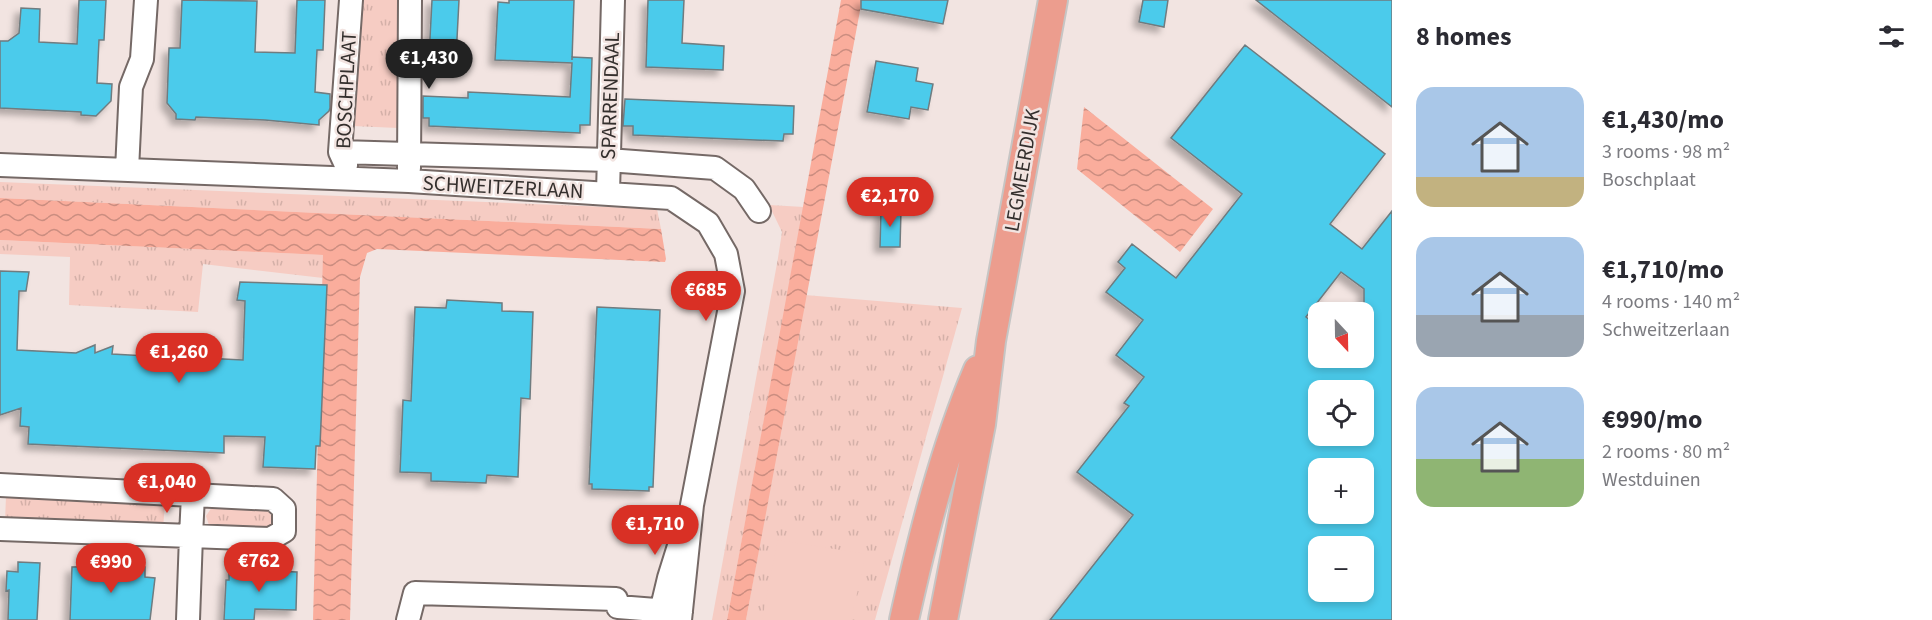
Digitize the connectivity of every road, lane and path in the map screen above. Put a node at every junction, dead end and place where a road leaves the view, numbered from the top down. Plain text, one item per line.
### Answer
1 (146, 0) edge
2 (351, 0) edge
3 (410, 0) edge
4 (613, 0) edge
5 (1053, 0) edge
6 (340, 152) junction
7 (408, 154) junction
8 (608, 160) junction
9 (0, 165) edge
10 (127, 170) junction
11 (351, 179) junction
12 (409, 182) junction
13 (608, 193) junction
14 (759, 211) dead end
15 (991, 341) junction
16 (0, 485) edge
17 (193, 495) junction
18 (0, 529) edge
19 (191, 536) junction
20 (670, 616) edge
21 (188, 620) edge
22 (408, 620) edge
23 (904, 620) edge
24 (943, 620) edge

1 - 10 street
2 - 6 street, BOSCHPLAAT
3 - 7 street
4 - 8 street, SPARRENDAAL
5 - 15 main road, LEGMEERDIJK
6 - 7 street, SCHWEITZERLAAN
6 - 11 street, BOSCHPLAAT
7 - 8 street, SCHWEITZERLAAN
7 - 12 street
8 - 13 street, SPARRENDAAL
8 - 14 street, SCHWEITZERLAAN
9 - 10 street, SCHWEITZERLAAN
10 - 11 street, SCHWEITZERLAAN
11 - 12 street, SCHWEITZERLAAN
12 - 13 street, SCHWEITZERLAAN
13 - 20 street, SCHWEITZERLAAN
15 - 23 main road, LEGMEERDIJK
15 - 24 main road, LEGMEERDIJK
16 - 17 street
17 - 19 street
17 - 19 street
18 - 19 street
19 - 21 street
20 - 22 street, SCHWEITZERLAAN

